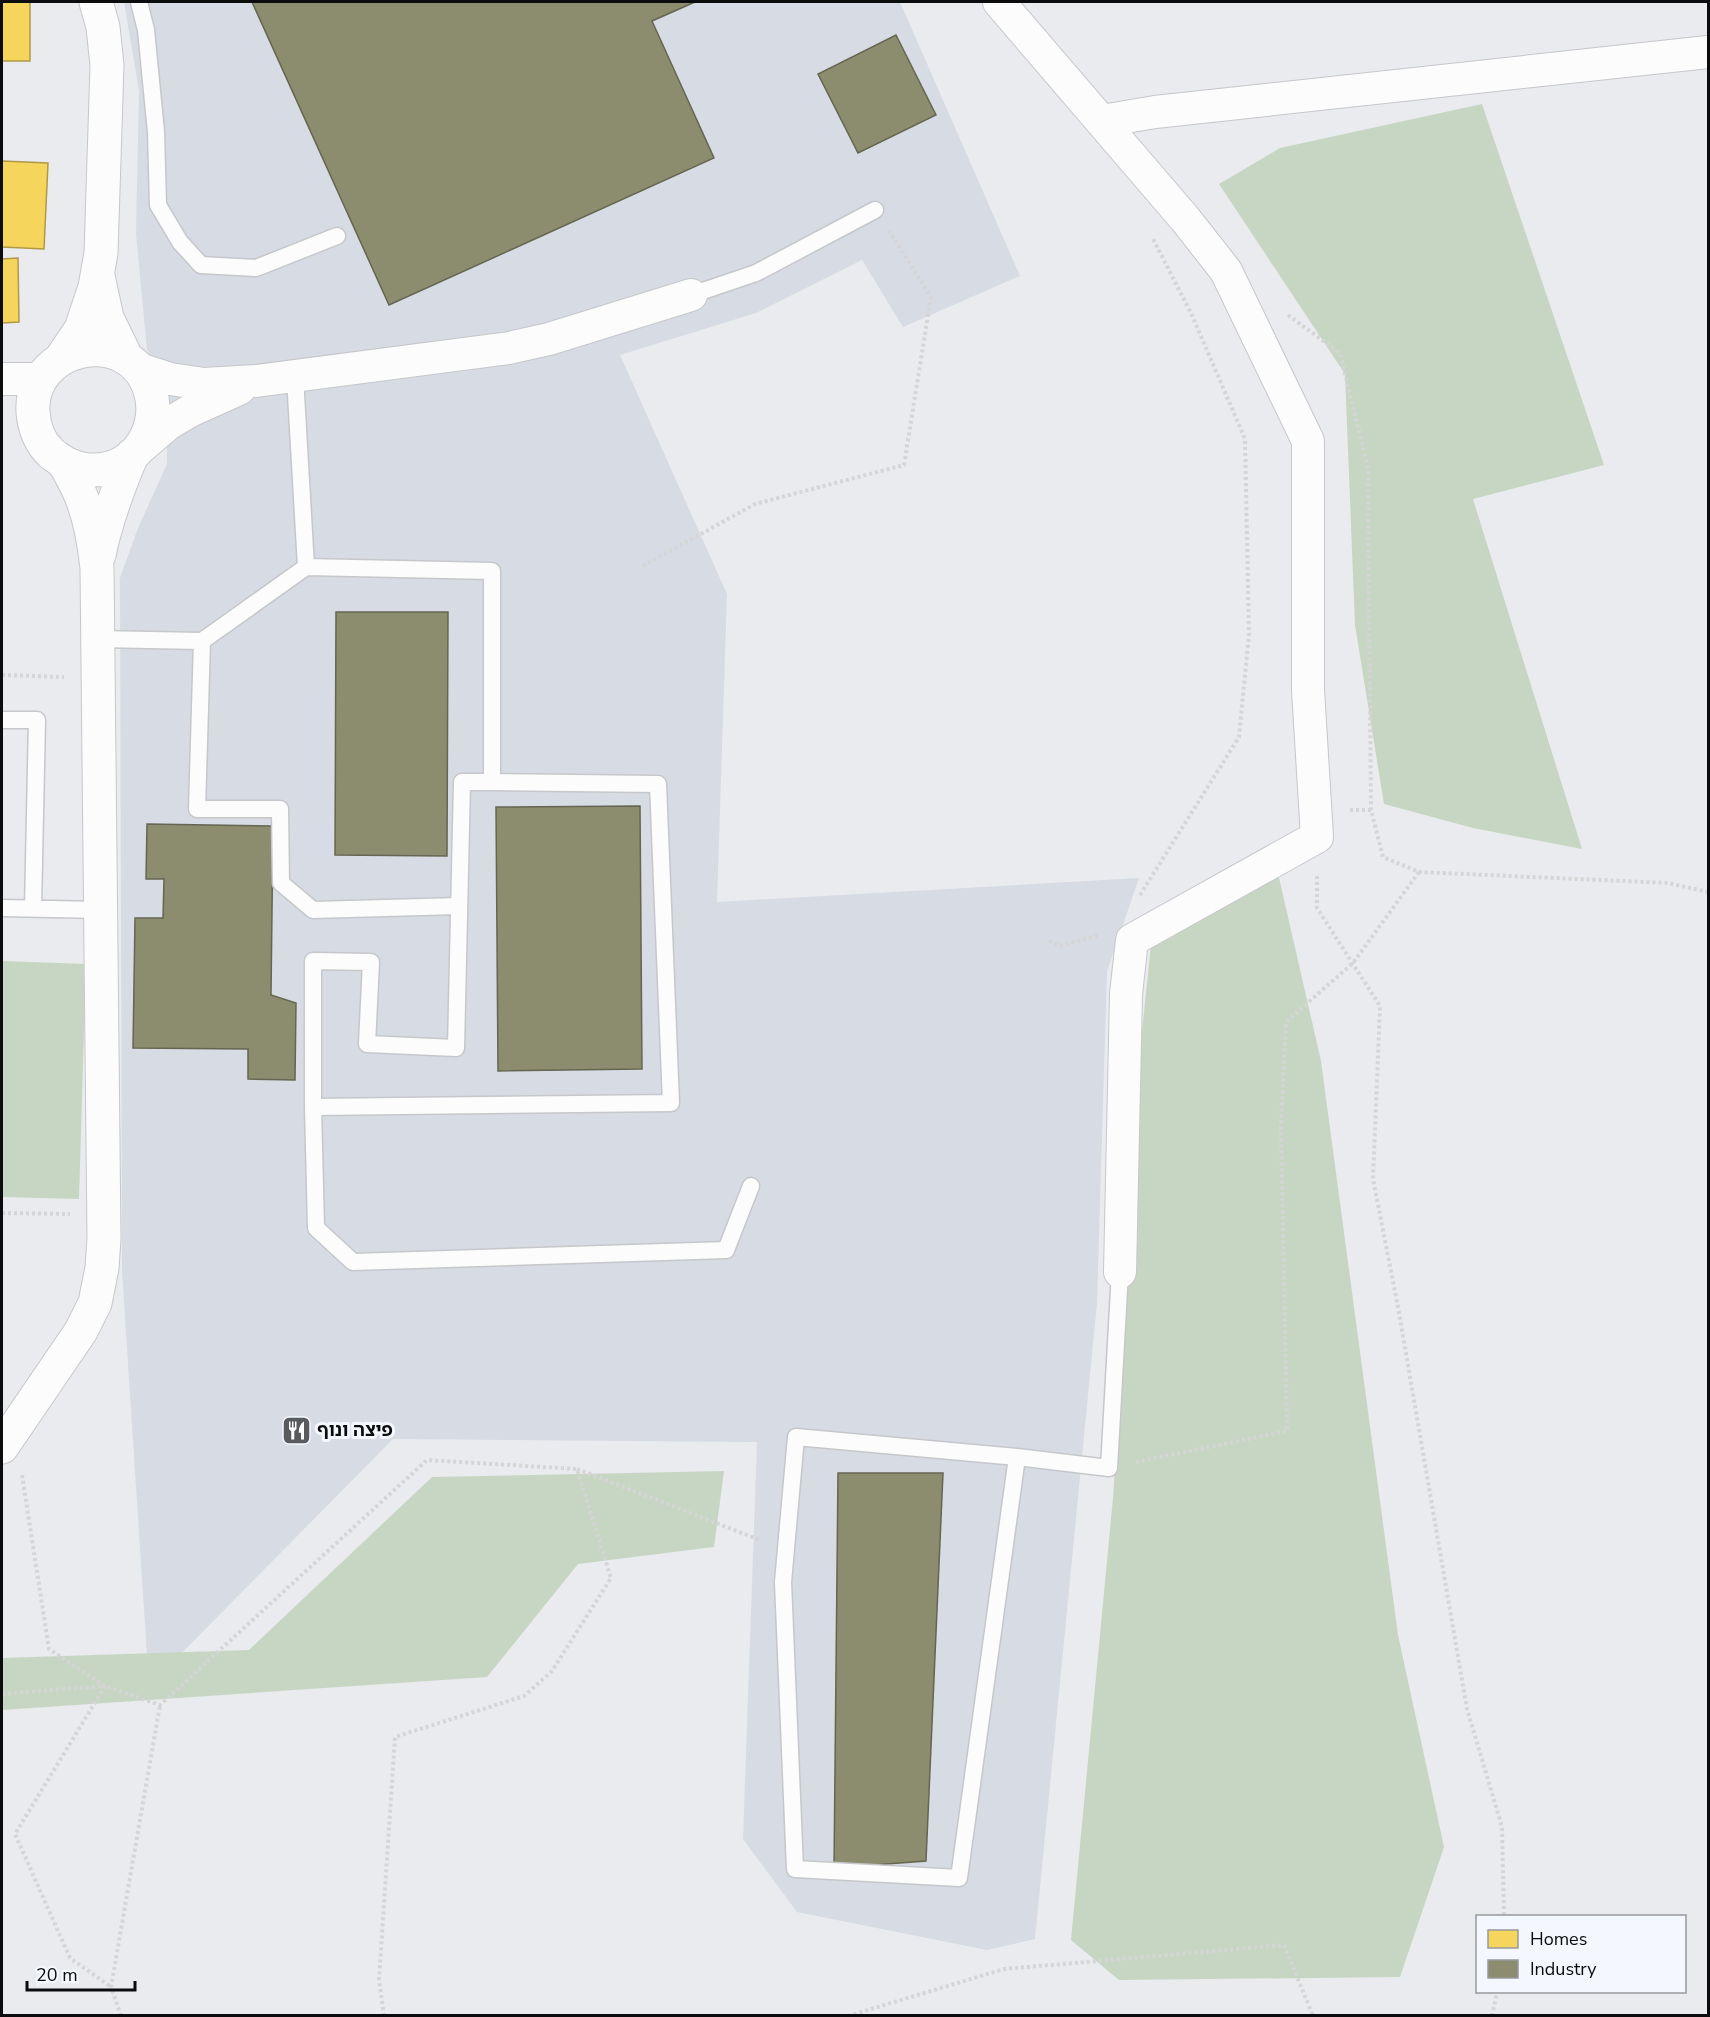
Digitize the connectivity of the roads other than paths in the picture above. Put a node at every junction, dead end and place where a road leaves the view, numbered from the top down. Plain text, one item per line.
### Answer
1 (96, 2) edge
2 (139, 2) edge
3 (999, 2) edge
4 (1708, 52) edge
5 (1102, 121) junction
6 (875, 210) road end
7 (337, 236) dead end
8 (98, 272) junction
9 (691, 295) joint
10 (133, 364) junction
11 (50, 370) junction
12 (295, 377) junction
13 (2, 379) edge
14 (256, 381) junction
15 (136, 452) junction
16 (63, 462) junction
17 (306, 567) junction
18 (97, 568) junction
19 (97, 639) junction
20 (202, 641) junction
21 (2, 720) edge
22 (492, 782) junction
23 (459, 906) junction
24 (2, 908) edge
25 (33, 908) junction
26 (100, 909) junction
27 (313, 1107) junction
28 (751, 1186) dead end
29 (1120, 1272) joint
30 (8, 1437) edge
31 (1017, 1457) junction

1 - 8 street
2 - 7 lane
3 - 5 street
4 - 5 street
5 - 29 street
6 - 9 lane
8 - 10 street
8 - 11 street
9 - 12 street
10 - 11 street
10 - 14 street
10 - 15 street
11 - 13 street
11 - 16 street
12 - 14 street
12 - 17 lane
14 - 15 street
15 - 16 street
15 - 18 street
16 - 18 street
17 - 20 lane
17 - 22 lane
18 - 19 street
19 - 20 lane
19 - 26 street
20 - 23 lane
21 - 25 lane
22 - 23 lane
22 - 27 lane
23 - 27 lane
24 - 25 lane
25 - 26 lane
26 - 30 street
27 - 28 lane
29 - 31 lane
31 - 31 lane

